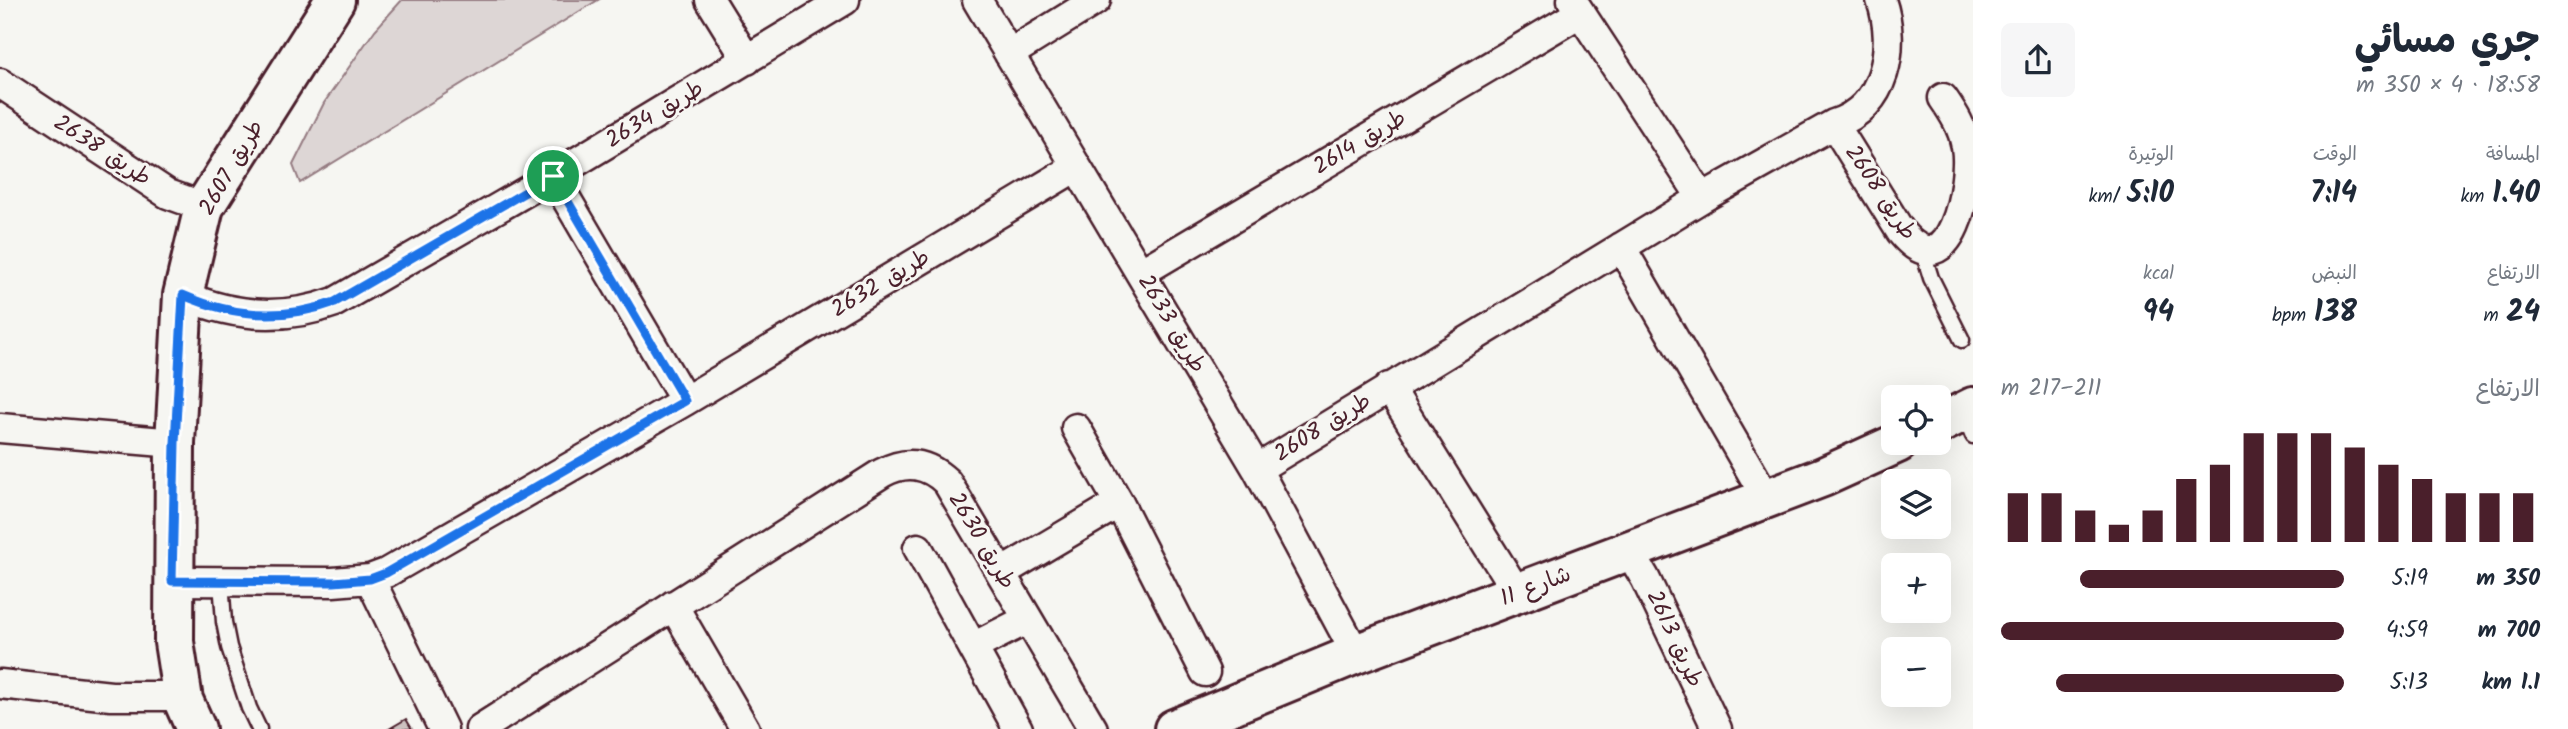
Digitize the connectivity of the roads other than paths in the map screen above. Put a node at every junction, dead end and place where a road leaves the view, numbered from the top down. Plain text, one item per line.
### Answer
1 (335, 0) edge
2 (710, 0) edge
3 (845, 0) edge
4 (977, 0) edge
5 (1096, 0) edge
6 (1881, 0) edge
7 (1576, 7) edge
8 (1009, 54) junction
9 (747, 60) junction
10 (1, 87) edge
11 (1943, 98) dead end
12 (1834, 124) junction
13 (1076, 167) junction
14 (553, 176) junction
15 (1702, 198) junction
16 (204, 207) junction
17 (1621, 247) junction
18 (1922, 249) junction
19 (1140, 273) junction
20 (183, 295) junction
21 (1962, 340) dead end
22 (1389, 387) junction
23 (685, 401) junction
24 (0, 428) edge
25 (1076, 428) dead end
26 (175, 443) junction
27 (1881, 451) edge
28 (1258, 469) junction
29 (1767, 499) junction
30 (1119, 503) junction
31 (918, 548) dead end
32 (1629, 551) junction
33 (1001, 573) junction
34 (370, 579) junction
35 (172, 581) junction
36 (221, 581) junction
37 (1518, 594) junction
38 (673, 605) junction
39 (1028, 618) junction
40 (973, 647) junction
41 (1356, 654) junction
42 (1205, 672) dead end
43 (0, 684) edge
44 (189, 713) edge
45 (259, 729) edge
46 (443, 729) edge
47 (480, 729) edge
48 (746, 729) edge
49 (1018, 729) edge
50 (1093, 729) edge
51 (1174, 729) edge
52 (1717, 729) edge

1 - 16 main road, طريق 2607
2 - 9 street
3 - 9 street, طريق 2634
4 - 8 street, طريق 2633
5 - 8 street
6 - 12 street, طريق 2608
7 - 15 street, طريق 2614
7 - 19 street, طريق 2614
8 - 13 street, طريق 2633
9 - 14 street, طريق 2634
10 - 16 street, طريق 2638
11 - 18 street, طريق 2608
12 - 15 street, طريق 2608
12 - 18 street, طريق 2608
13 - 19 street, طريق 2633
13 - 23 street, طريق 2632
14 - 20 street, طريق 2634
14 - 23 street
15 - 17 street, طريق 2608
16 - 20 main road, طريق 2607
17 - 22 street, طريق 2608
17 - 29 street
18 - 21 lane
19 - 28 street, طريق 2633
20 - 26 main road, طريق 2607
22 - 28 street, طريق 2608
22 - 37 street, طريق 2608
23 - 34 street, طريق 2632
24 - 26 street
25 - 30 street
26 - 35 main road, طريق 2607
27 - 29 main road, شارع 11
28 - 41 street, طريق 2633
29 - 32 main road, شارع 11
30 - 33 street
30 - 42 street
31 - 40 street
32 - 37 main road, شارع 11
32 - 52 street, طريق 2613
33 - 38 street, طريق 2630
33 - 39 street, طريق 2630
34 - 36 street, طريق 2632
34 - 46 street
35 - 36 street, طريق 2632
35 - 44 main road, طريق 2607
36 - 45 lane
37 - 41 main road, شارع 11
38 - 47 street, طريق 2630
38 - 48 street
39 - 40 street
39 - 50 street, طريق 2630
40 - 49 street
41 - 51 main road, شارع 11
43 - 44 street

